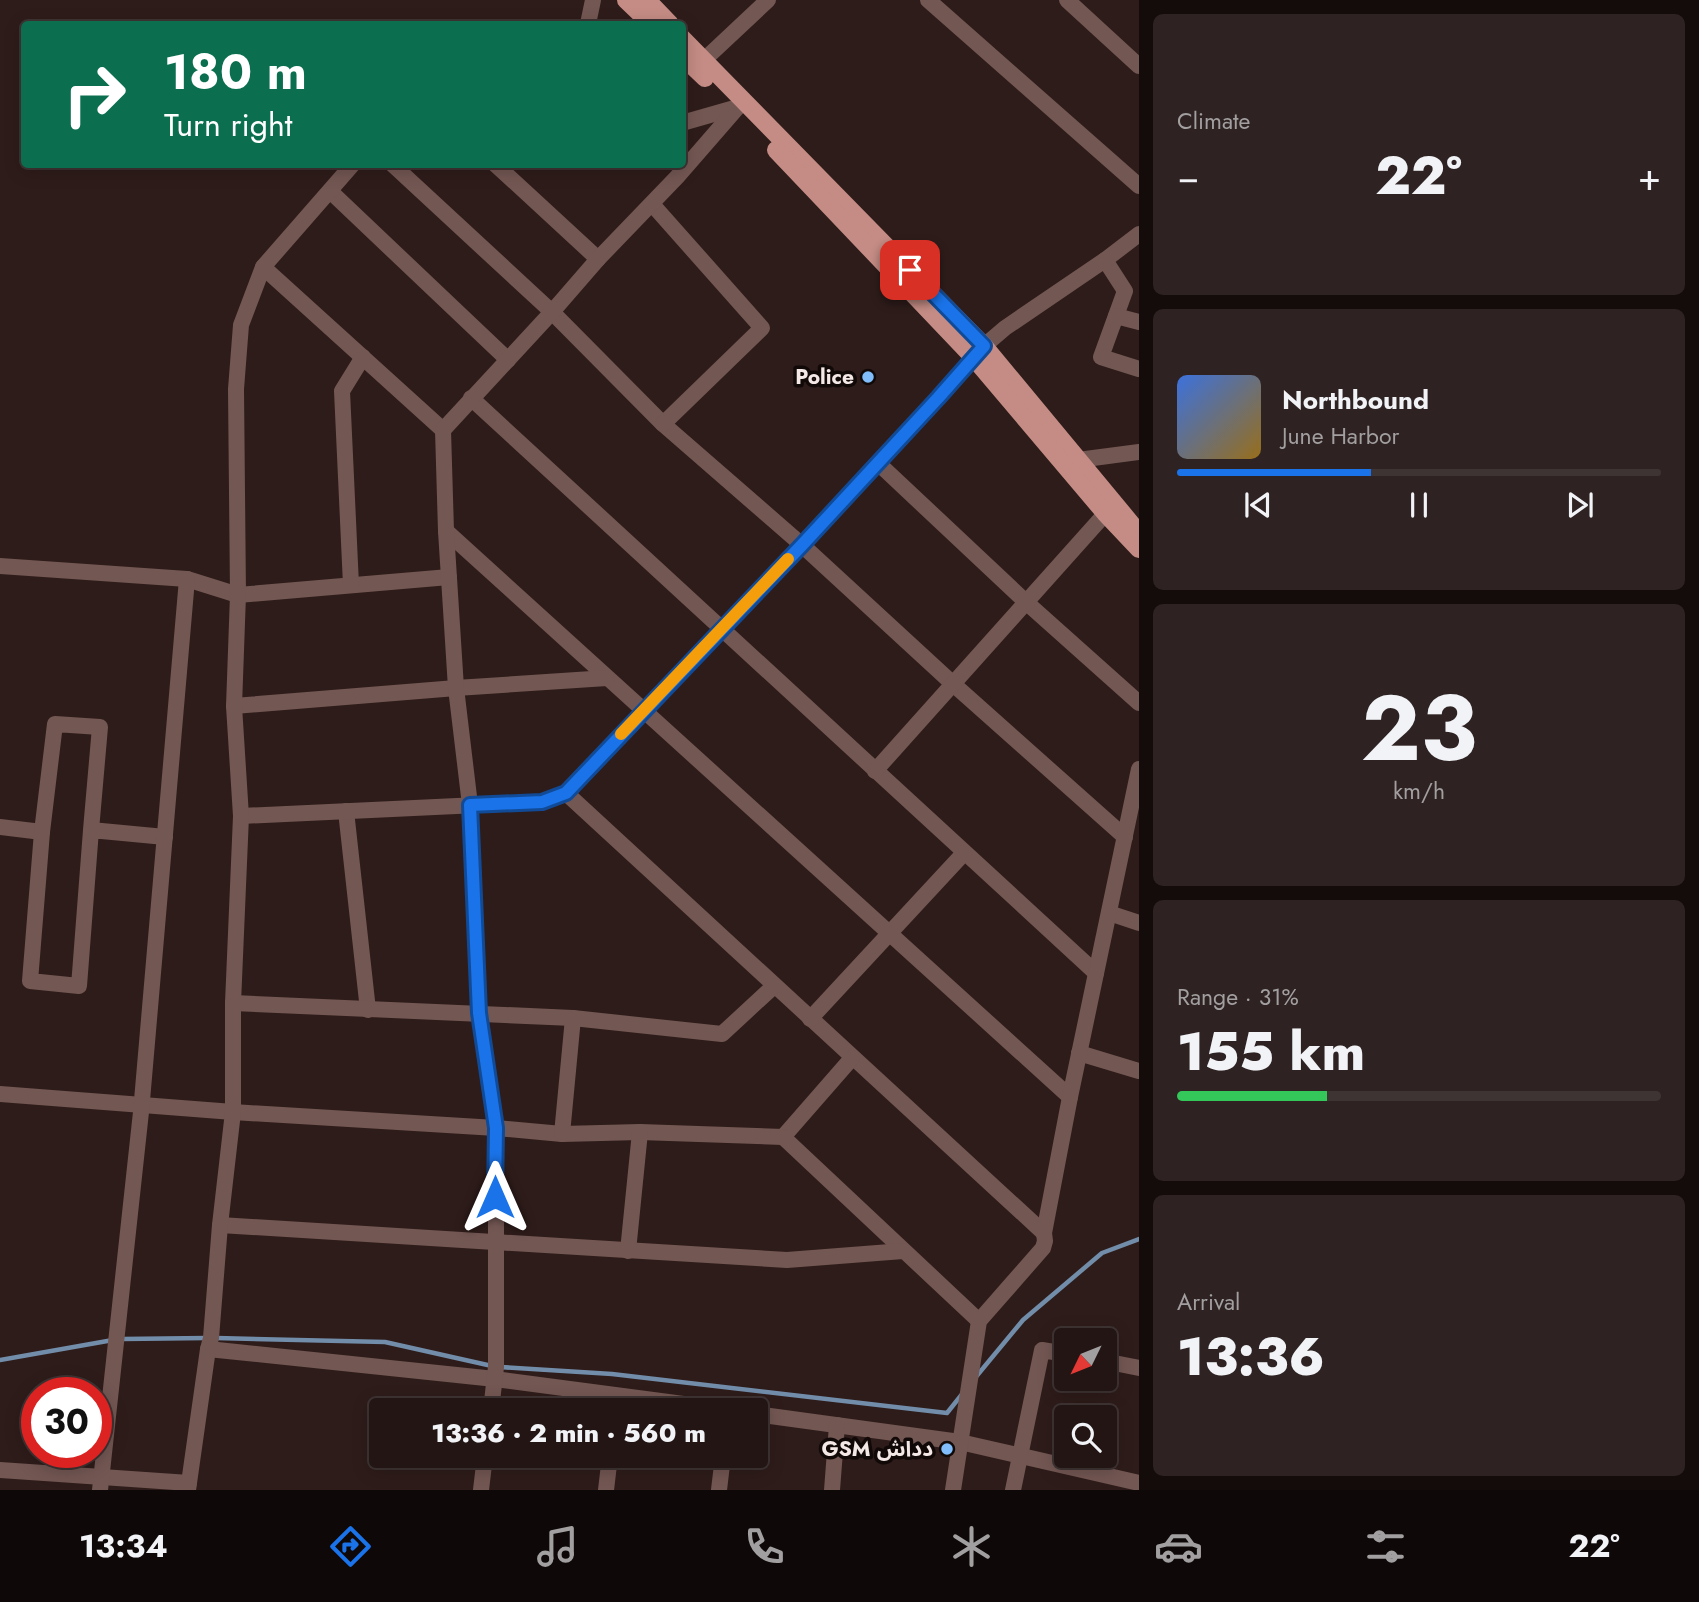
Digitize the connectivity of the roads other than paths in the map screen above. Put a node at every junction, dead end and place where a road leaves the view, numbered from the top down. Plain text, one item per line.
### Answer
1 (593, 0) edge
2 (626, 0) edge
3 (647, 0) edge
4 (768, 0) edge
5 (928, 0) edge
6 (1067, 0) edge
7 (589, 21) edge
8 (648, 21) edge
9 (667, 21) edge
10 (686, 43) edge
11 (686, 58) edge
12 (700, 65) junction
13 (1139, 66) edge
14 (741, 104) junction
15 (686, 122) edge
16 (686, 166) edge
17 (350, 168) edge
18 (396, 168) edge
19 (499, 168) edge
20 (684, 168) edge
21 (1139, 186) edge
22 (330, 191) junction
23 (652, 204) junction
24 (1139, 234) edge
25 (598, 259) junction
26 (1105, 260) junction
27 (263, 267) junction
28 (552, 312) junction
29 (1116, 316) junction
30 (1139, 322) edge
31 (978, 351) junction
32 (363, 357) junction
33 (508, 359) junction
34 (1139, 369) edge
35 (471, 398) junction
36 (663, 424) junction
37 (443, 430) junction
38 (1139, 452) edge
39 (1078, 460) junction
40 (878, 463) junction
41 (1110, 508) junction
42 (446, 531) junction
43 (1139, 533) edge
44 (802, 545) junction
45 (1139, 549) edge
46 (0, 566) edge
47 (449, 577) junction
48 (187, 579) junction
49 (351, 585) junction
50 (238, 595) junction
51 (1027, 603) junction
52 (722, 628) junction
53 (607, 678) junction
54 (953, 683) junction
55 (456, 688) junction
56 (1139, 703) edge
57 (234, 706) junction
58 (644, 711) junction
59 (1139, 769) edge
60 (875, 771) junction
61 (566, 793) junction
62 (470, 805) junction
63 (346, 811) junction
64 (241, 816) junction
65 (0, 827) edge
66 (90, 830) junction
67 (42, 832) junction
68 (165, 837) junction
69 (1125, 837) junction
70 (964, 853) junction
71 (1109, 913) junction
72 (1139, 923) edge
73 (889, 934) junction
74 (1096, 973) junction
75 (774, 986) junction
76 (233, 1003) junction
77 (368, 1010) junction
78 (479, 1013) junction
79 (573, 1018) junction
80 (810, 1019) junction
81 (1079, 1053) junction
82 (852, 1058) junction
83 (1139, 1071) edge
84 (0, 1094) edge
85 (1070, 1097) junction
86 (142, 1105) junction
87 (233, 1112) junction
88 (496, 1128) junction
89 (640, 1132) junction
90 (562, 1134) junction
91 (783, 1137) junction
92 (220, 1225) junction
93 (1044, 1233) junction
94 (495, 1242) junction
95 (628, 1251) junction
96 (903, 1251) junction
97 (979, 1321) junction
98 (208, 1349) junction
99 (1054, 1352) edge
100 (1117, 1364) edge
101 (1139, 1368) edge
102 (495, 1379) junction
103 (493, 1398) edge
104 (592, 1398) edge
105 (768, 1416) edge
106 (837, 1425) junction
107 (960, 1442) junction
108 (1021, 1456) junction
109 (484, 1468) edge
110 (609, 1468) edge
111 (722, 1468) edge
112 (0, 1470) edge
113 (101, 1483) edge
114 (1139, 1483) edge
115 (189, 1487) edge
116 (481, 1490) edge
117 (606, 1490) edge
118 (719, 1490) edge
119 (832, 1490) edge
120 (953, 1490) edge
121 (1013, 1490) edge

1 - 7 street
2 - 8 main road
3 - 9 main road
4 - 12 street
5 - 21 street
6 - 13 street
10 - 12 main road
11 - 12 main road
12 - 14 main road
14 - 15 street
14 - 16 street
14 - 31 main road
17 - 22 street
18 - 28 street
19 - 25 street
20 - 23 street
22 - 27 street
22 - 33 street
23 - 25 street
23 - 36 street
24 - 26 street
25 - 28 street
26 - 29 street
26 - 31 street
27 - 32 street
27 - 50 street
28 - 33 street
28 - 36 street
29 - 30 street
29 - 34 street
31 - 39 main road
31 - 40 street
31 - 41 main road
32 - 37 street
32 - 49 street
33 - 35 street
35 - 37 street
35 - 52 street
36 - 44 street
37 - 42 street
38 - 39 street
39 - 41 main road
40 - 44 street
40 - 51 street
41 - 43 main road
41 - 45 main road
41 - 51 street
42 - 47 street
42 - 53 street
44 - 52 street
44 - 54 street
46 - 48 street
47 - 49 street
47 - 55 street
48 - 50 street
48 - 68 street
49 - 50 street
50 - 57 street
51 - 54 street
51 - 56 street
52 - 58 street
52 - 60 street
53 - 55 street
53 - 58 street
54 - 60 street
54 - 69 street
55 - 57 street
55 - 62 street
57 - 64 street
58 - 61 street
58 - 73 street
59 - 69 street
60 - 70 street
61 - 62 street
61 - 75 street
62 - 63 street
62 - 78 street
63 - 64 street
63 - 77 street
64 - 76 street
65 - 67 street
66 - 67 street
66 - 67 street
66 - 68 street
68 - 86 street
69 - 71 street
70 - 73 street
70 - 74 street
71 - 72 street
71 - 74 street
73 - 80 street
73 - 85 street
74 - 81 street
75 - 79 street
75 - 80 street
76 - 77 street
76 - 87 street
77 - 78 street
78 - 79 street
78 - 88 street
79 - 90 street
80 - 82 street
81 - 83 street
81 - 85 street
82 - 91 street
82 - 93 street
84 - 86 street
85 - 93 street
86 - 87 street
86 - 113 street
87 - 88 street
87 - 92 street
88 - 90 street
88 - 94 street
89 - 90 street
89 - 91 street
89 - 95 street
91 - 96 street
92 - 94 street
92 - 98 street
93 - 97 street
94 - 95 street
94 - 102 street
95 - 96 street
96 - 97 street
97 - 107 street
98 - 102 street
98 - 115 street
99 - 108 street
100 - 101 street
102 - 103 street
102 - 104 street
105 - 106 street
106 - 107 street
106 - 119 street
107 - 108 street
107 - 120 street
108 - 114 street
108 - 121 street
109 - 116 street
110 - 117 street
111 - 118 street
112 - 113 street
113 - 115 street

